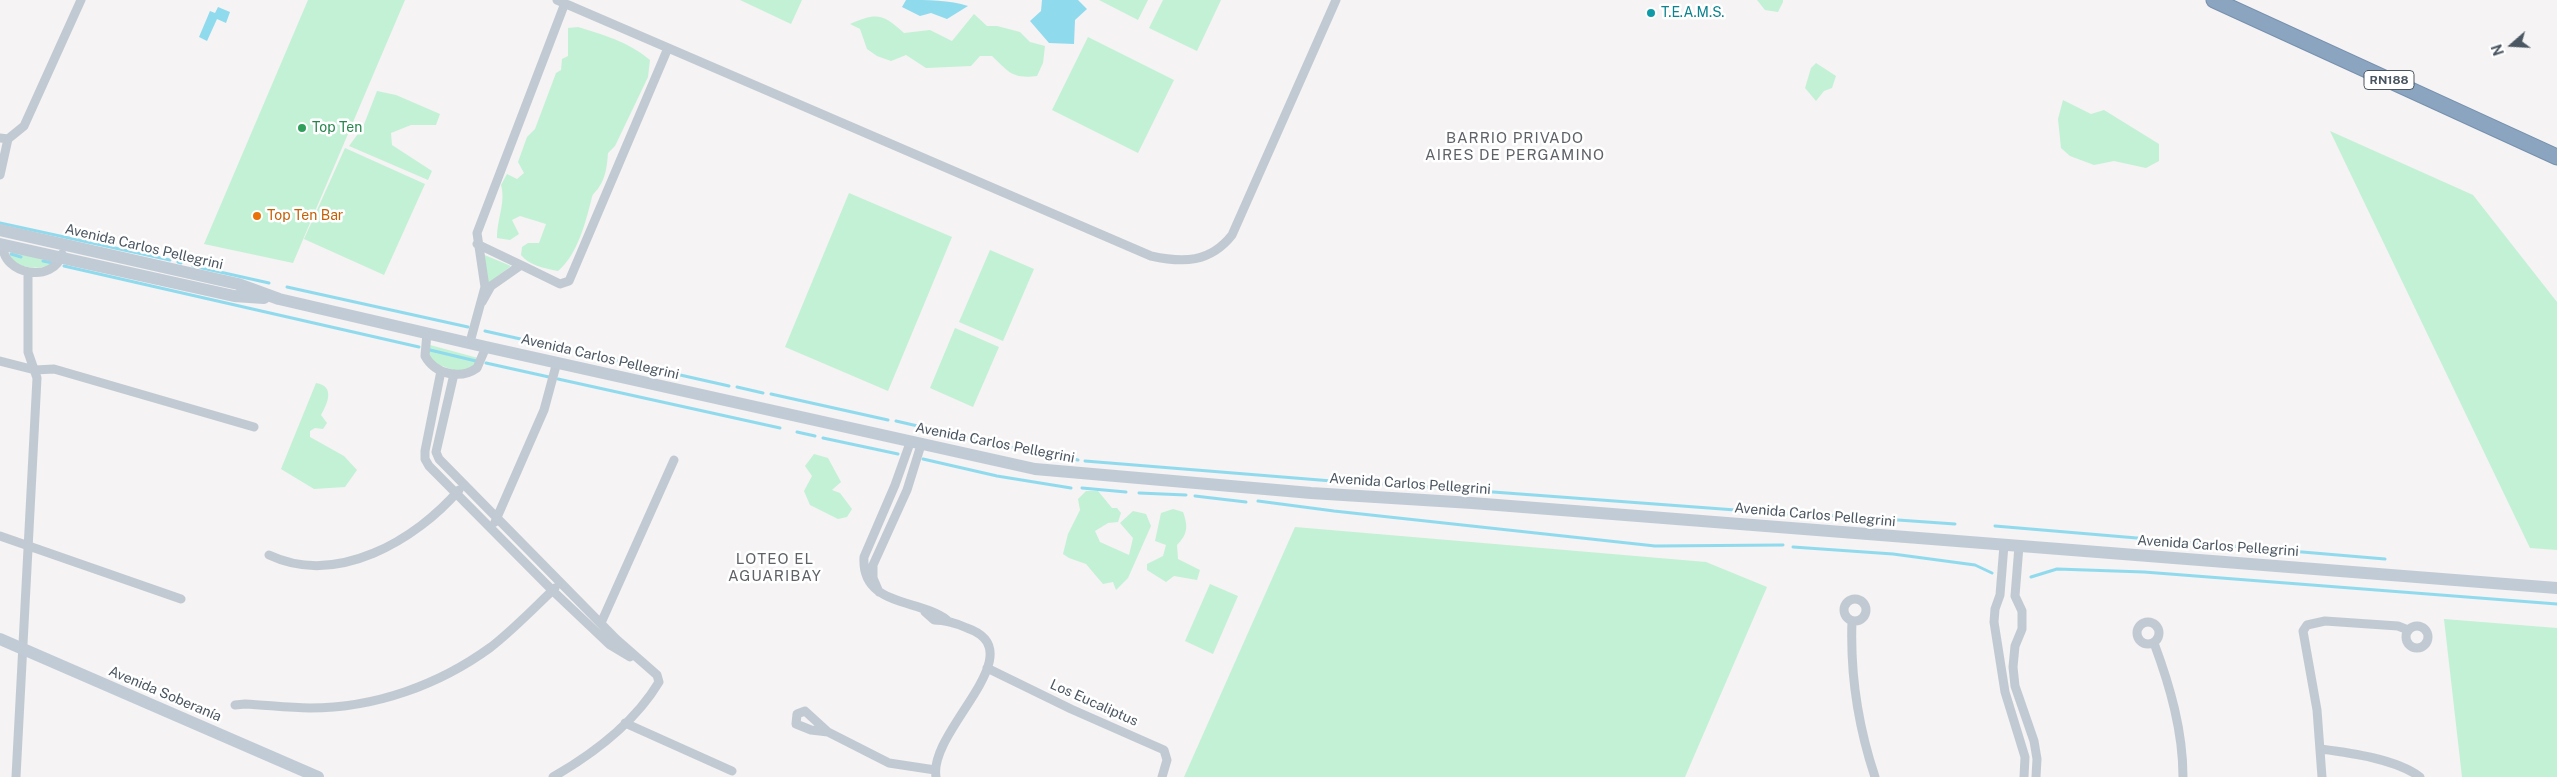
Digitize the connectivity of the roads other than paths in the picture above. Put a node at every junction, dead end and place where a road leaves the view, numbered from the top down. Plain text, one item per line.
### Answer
1 (81, 0) edge
2 (1336, 0) edge
3 (2214, 0) edge
4 (561, 2) edge
5 (668, 48) junction
6 (4, 139) edge
7 (2557, 157) edge
8 (0, 175) edge
9 (0, 230) edge
10 (1, 244) edge
11 (64, 244) junction
12 (476, 244) junction
13 (61, 257) junction
14 (521, 265) junction
15 (28, 272) junction
16 (279, 299) junction
17 (482, 302) junction
18 (427, 333) junction
19 (470, 342) junction
20 (486, 347) junction
21 (0, 361) edge
22 (557, 362) junction
23 (35, 370) junction
24 (441, 371) junction
25 (454, 374) junction
26 (254, 427) dead end
27 (915, 444) junction
28 (674, 460) dead end
29 (463, 484) junction
30 (456, 493) junction
31 (497, 517) junction
32 (492, 529) junction
33 (0, 536) edge
34 (2004, 545) junction
35 (2019, 546) junction
36 (29, 547) junction
37 (269, 555) dead end
38 (561, 583) junction
39 (2557, 588) edge
40 (553, 591) junction
41 (879, 592) junction
42 (2000, 595) junction
43 (2015, 596) junction
44 (181, 599) dead end
45 (1852, 621) dead end
46 (601, 623) junction
47 (2408, 630) dead end
48 (0, 639) edge
49 (2154, 643) dead end
50 (1997, 645) junction
51 (2015, 646) junction
52 (21, 648) junction
53 (987, 668) junction
54 (650, 669) junction
55 (235, 705) dead end
56 (625, 723) junction
57 (828, 732) dead end
58 (2321, 749) junction
59 (732, 771) dead end
60 (935, 774) edge
61 (16, 777) edge
62 (318, 777) edge
63 (553, 777) edge
64 (1162, 777) edge
65 (1875, 777) edge
66 (2024, 777) edge
67 (2036, 777) edge
68 (2183, 777) edge
69 (2322, 777) edge
70 (2420, 777) edge

1 - 6 street
2 - 5 street
3 - 7 highway, RN188
4 - 5 street
4 - 12 street
5 - 14 street
6 - 8 street
9 - 11 main road, Avenida Carlos Pellegrini
10 - 13 main road, Avenida Carlos Pellegrini
10 - 15 street
11 - 13 street
11 - 16 main road, Avenida Carlos Pellegrini
12 - 14 street
12 - 17 street
13 - 15 street
13 - 16 main road, Avenida Carlos Pellegrini
14 - 17 street
15 - 23 street
16 - 18 main road, Avenida Carlos Pellegrini
17 - 19 street
18 - 19 main road, Avenida Carlos Pellegrini
18 - 24 street
19 - 20 main road, Avenida Carlos Pellegrini
20 - 22 main road, Avenida Carlos Pellegrini
20 - 25 street
21 - 23 street
22 - 27 main road, Avenida Carlos Pellegrini
22 - 31 street
23 - 26 street
23 - 36 street
24 - 25 street
24 - 30 street
25 - 29 street
27 - 34 main road, Avenida Carlos Pellegrini
27 - 41 street
27 - 41 street
28 - 46 street
29 - 30 street
29 - 31 street
30 - 32 street
30 - 37 street
31 - 32 street
31 - 38 street
32 - 40 street
33 - 36 street
34 - 35 main road, Avenida Carlos Pellegrini
34 - 42 street
35 - 39 main road, Avenida Carlos Pellegrini
35 - 43 street
36 - 44 street
36 - 52 street
38 - 40 street
38 - 46 street
40 - 54 street
40 - 55 street
41 - 53 street
42 - 43 street
42 - 50 street
43 - 51 street
45 - 65 street
46 - 54 street
47 - 58 street
48 - 52 main road, Avenida Soberanía
49 - 68 street
50 - 51 street
50 - 66 street
51 - 67 street
52 - 61 street
52 - 62 main road, Avenida Soberanía
53 - 60 street
53 - 64 street, Los Eucaliptus
54 - 56 street
56 - 59 street
56 - 63 street
57 - 60 street
58 - 69 street
58 - 70 street

